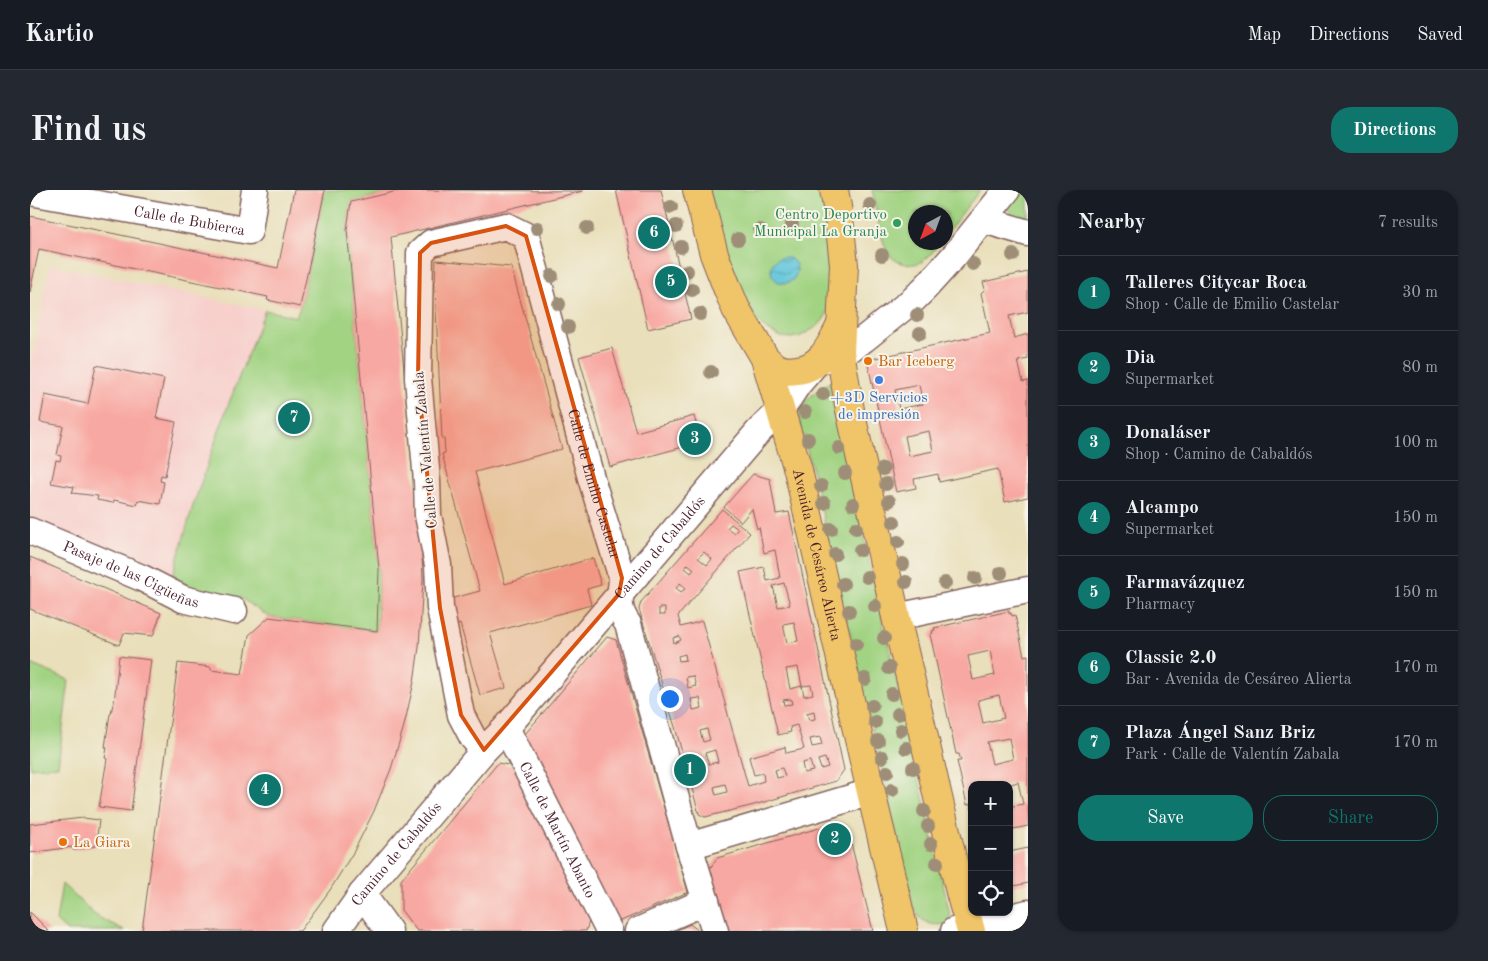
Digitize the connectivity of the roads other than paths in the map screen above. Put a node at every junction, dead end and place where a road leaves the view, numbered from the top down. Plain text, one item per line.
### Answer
1 (255, 190) edge
2 (697, 190) edge
3 (834, 190) edge
4 (1007, 190) edge
5 (30, 192) edge
6 (984, 220) junction
7 (1028, 233) edge
8 (526, 236) joint
9 (764, 358) junction
10 (828, 358) junction
11 (781, 410) junction
12 (30, 531) edge
13 (1028, 590) edge
14 (619, 594) junction
15 (234, 612) dead end
16 (896, 617) junction
17 (506, 728) junction
18 (484, 750) junction
19 (871, 792) junction
20 (690, 846) junction
21 (362, 894) junction
22 (706, 902) junction
23 (1028, 913) edge
24 (907, 926) edge
25 (965, 930) edge
26 (336, 931) edge
27 (389, 931) edge
28 (609, 931) edge
29 (638, 931) edge
30 (715, 931) edge

1 - 5 street, Calle de Bubierca
2 - 9 main road, Avenida de Cesáreo Alierta
3 - 10 main road
4 - 6 street, Camino de Cabaldós
6 - 7 street
6 - 10 street, Camino de Cabaldós
8 - 14 street, Calle de Emilio Castelar
8 - 18 street, Calle de Valentín Zabala
9 - 10 main road
9 - 11 main road, Avenida de Cesáreo Alierta
10 - 11 street, Camino de Cabaldós
10 - 16 main road
11 - 14 street, Camino de Cabaldós
11 - 19 main road, Avenida de Cesáreo Alierta
12 - 15 street, Pasaje de las Cigüeñas
13 - 16 street
14 - 17 street, Camino de Cabaldós
14 - 20 street, Calle de Emilio Castelar
16 - 25 main road
17 - 18 street, Camino de Cabaldós
17 - 28 street, Calle de Martín Abanto
18 - 21 street, Camino de Cabaldós
19 - 20 street
19 - 24 main road, Avenida de Cesáreo Alierta
20 - 22 street, Calle de Emilio Castelar
21 - 26 street, Camino de Cabaldós
21 - 27 street
22 - 29 street
22 - 30 street, Calle de Emilio Castelar
23 - 25 street

